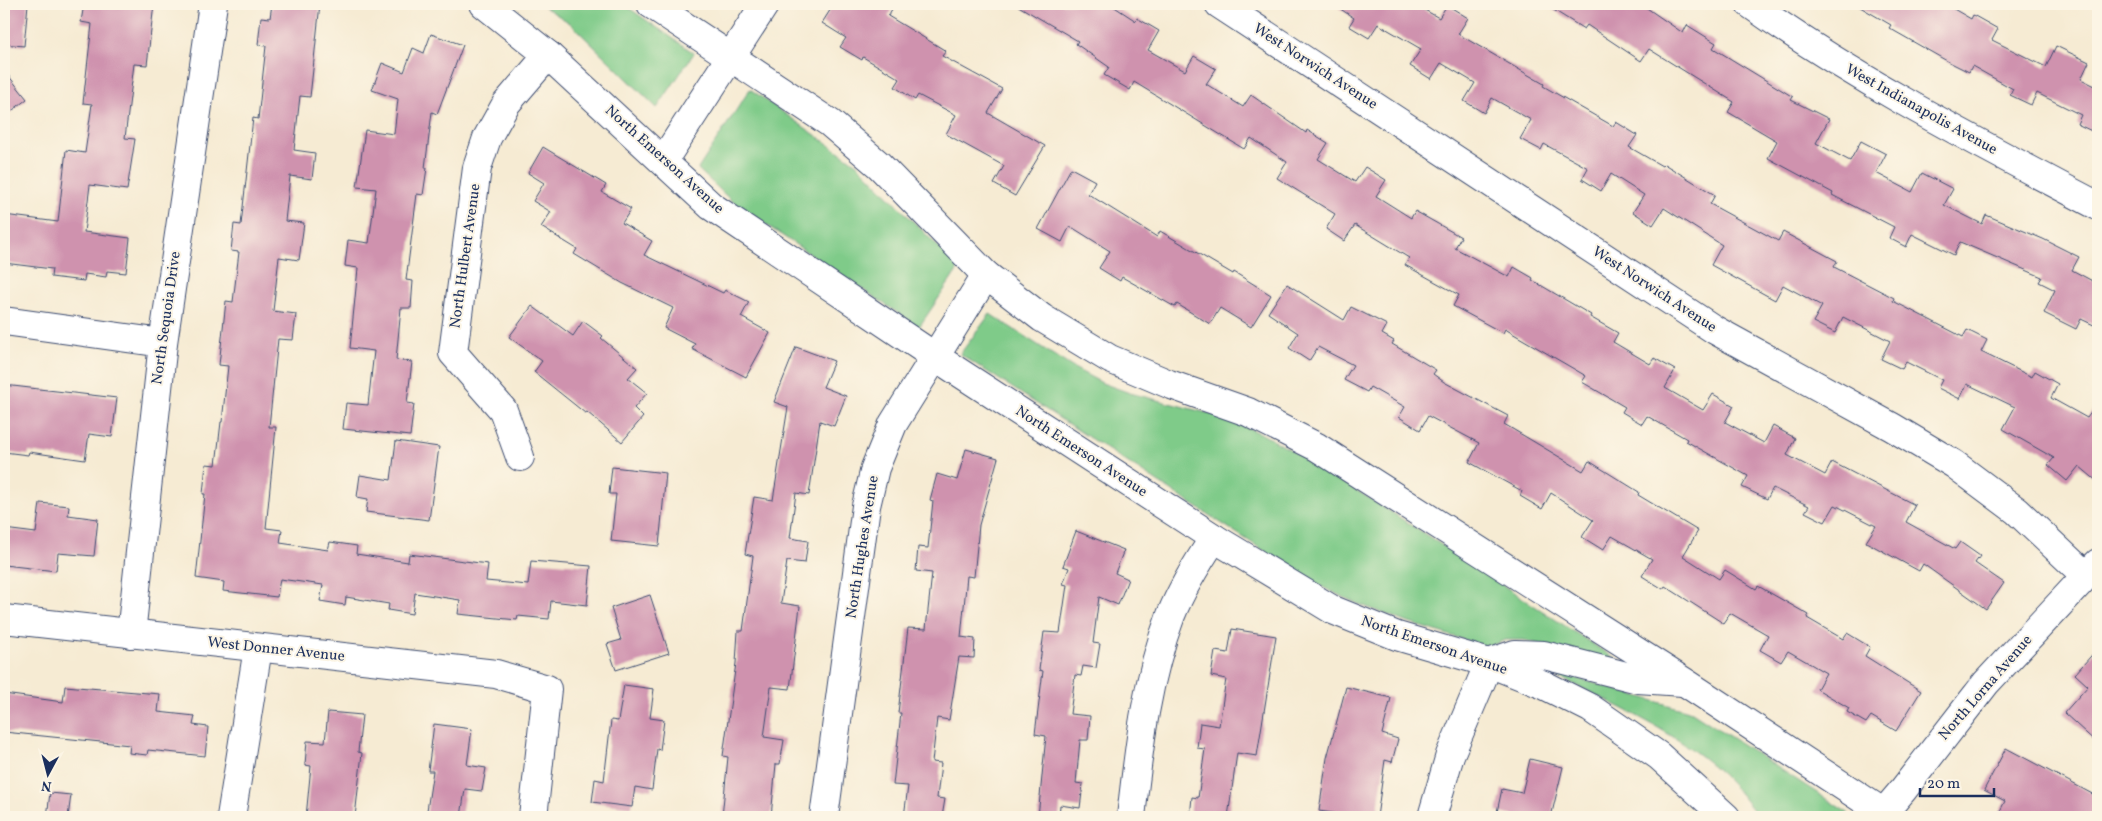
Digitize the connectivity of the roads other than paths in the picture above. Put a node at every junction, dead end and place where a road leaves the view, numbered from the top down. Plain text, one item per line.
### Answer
1 (213, 4) edge
2 (484, 4) edge
3 (651, 4) edge
4 (765, 4) edge
5 (1219, 4) edge
6 (1750, 4) edge
7 (548, 55) junction
8 (731, 58) junction
9 (663, 161) junction
10 (2098, 206) edge
11 (986, 275) junction
12 (4, 321) edge
13 (163, 344) junction
14 (934, 356) junction
15 (520, 457) dead end
16 (1214, 538) junction
17 (2092, 569) edge
18 (4, 619) edge
19 (131, 634) junction
20 (258, 648) junction
21 (1489, 663) junction
22 (1686, 683) junction
23 (1884, 816) edge
24 (231, 817) edge
25 (533, 817) edge
26 (824, 817) edge
27 (1131, 817) edge
28 (1432, 817) edge
29 (1726, 817) edge

1 - 13 street, North Sequoia Drive
2 - 7 street, North Emerson Avenue
3 - 8 street
4 - 8 street
5 - 17 street, West Norwich Avenue
6 - 10 street, West Indianapolis Avenue
7 - 9 street, North Emerson Avenue
7 - 15 street, North Hulbert Avenue
8 - 9 street
8 - 11 street
9 - 14 street, North Emerson Avenue
11 - 14 street, North Hughes Avenue
11 - 22 street
12 - 13 street
13 - 19 street, North Sequoia Drive
14 - 16 street, North Emerson Avenue
14 - 26 street, North Hughes Avenue
16 - 21 street, North Emerson Avenue
16 - 27 street
17 - 23 street, North Lorna Avenue
18 - 19 street, West Donner Avenue
19 - 20 street, West Donner Avenue
20 - 24 street
20 - 25 street, West Donner Avenue
21 - 22 street
21 - 28 street
21 - 29 street, North Emerson Avenue
22 - 23 street

